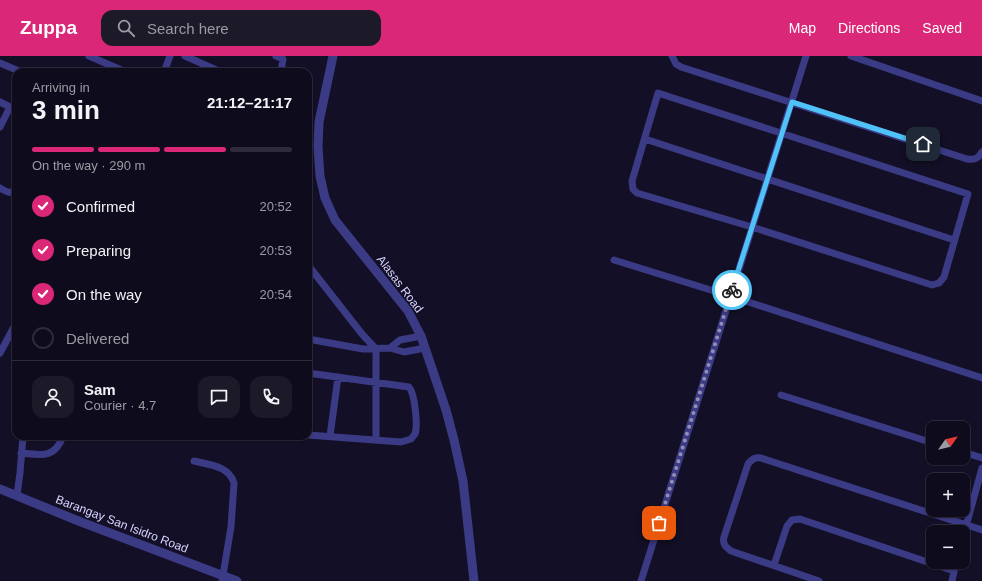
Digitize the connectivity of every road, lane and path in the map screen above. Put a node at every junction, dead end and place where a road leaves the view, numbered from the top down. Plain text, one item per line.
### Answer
1 (89, 56) edge
2 (170, 56) edge
3 (185, 56) edge
4 (333, 56) edge
5 (672, 56) edge
6 (806, 56) edge
7 (851, 56) edge
8 (281, 57) edge
9 (0, 63) edge
10 (12, 68) edge
11 (117, 68) edge
12 (166, 68) edge
13 (212, 68) edge
14 (281, 68) edge
15 (982, 100) edge
16 (0, 102) edge
17 (792, 102) junction
18 (12, 108) edge
19 (12, 109) edge
20 (0, 127) edge
21 (782, 133) junction
22 (645, 139) junction
23 (982, 152) edge
24 (767, 180) junction
25 (0, 188) edge
26 (12, 192) edge
27 (752, 227) junction
28 (954, 240) junction
29 (614, 260) dead end
30 (312, 270) edge
31 (730, 296) junction
32 (12, 331) edge
33 (421, 336) junction
34 (312, 339) edge
35 (390, 348) junction
36 (425, 348) junction
37 (376, 349) junction
38 (0, 353) edge
39 (312, 374) edge
40 (338, 377) junction
41 (982, 378) edge
42 (377, 381) junction
43 (781, 395) dead end
44 (312, 435) edge
45 (330, 436) junction
46 (376, 439) junction
47 (22, 440) edge
48 (61, 440) edge
49 (926, 441) edge
50 (21, 452) junction
51 (970, 454) edge
52 (982, 458) edge
53 (194, 461) dead end
54 (982, 468) edge
55 (0, 489) edge
56 (17, 495) junction
57 (966, 524) junction
58 (982, 530) edge
59 (774, 565) junction
60 (954, 570) joint
61 (223, 578) edge
62 (236, 581) edge
63 (474, 581) edge
64 (641, 581) edge
65 (819, 581) edge
66 (952, 581) edge

1 - 11 street
2 - 12 street
3 - 13 street
4 - 33 street, Alasas Road
5 - 17 street
6 - 17 street
7 - 15 street
8 - 14 street
9 - 10 street
16 - 18 street
17 - 21 street
17 - 23 street
19 - 20 street
21 - 22 street
21 - 24 street
21 - 28 street
22 - 24 street
22 - 27 street
24 - 27 street
24 - 28 street
25 - 26 street
27 - 28 street
27 - 31 street
29 - 31 street
30 - 37 street
31 - 41 street
31 - 64 street
32 - 38 street
33 - 35 street
33 - 36 street, Alasas Road
34 - 37 street
35 - 36 street
35 - 37 street
36 - 63 street, Alasas Road
37 - 42 street
39 - 40 street
40 - 42 street
40 - 45 street
42 - 46 street
42 - 46 street
43 - 49 street
44 - 45 street
45 - 46 street
47 - 50 street
48 - 50 street
50 - 56 street
51 - 52 street
53 - 61 street
54 - 57 street
55 - 56 street, Barangay San Isidro Road
56 - 61 street, Barangay San Isidro Road
57 - 58 street
57 - 59 street
59 - 60 street
59 - 65 street
60 - 66 street
61 - 62 street, Barangay San Isidro Road

